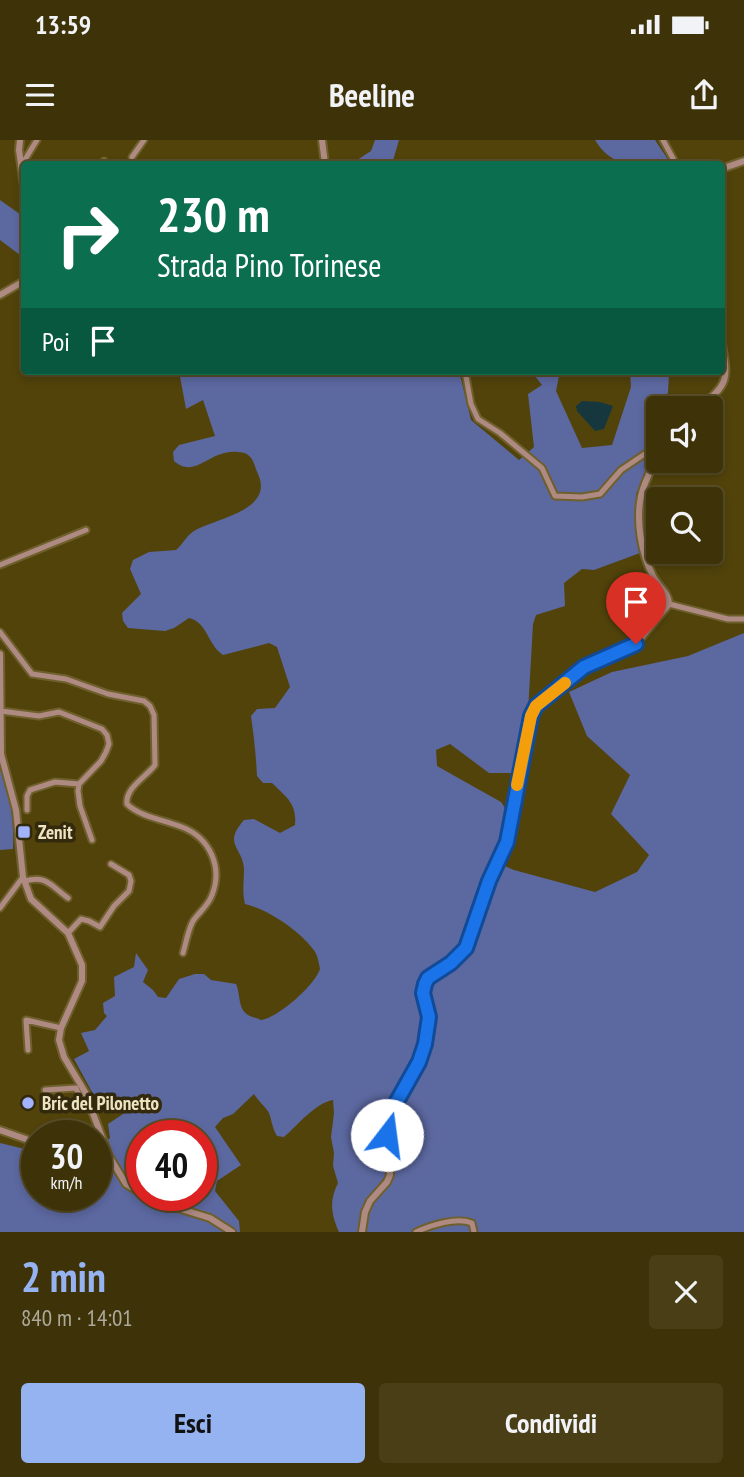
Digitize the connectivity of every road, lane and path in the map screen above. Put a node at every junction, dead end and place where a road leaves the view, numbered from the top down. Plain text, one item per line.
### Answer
1 (20, 140) edge
2 (37, 140) edge
3 (144, 140) edge
4 (322, 140) edge
5 (663, 140) edge
6 (131, 157) dead end
7 (24, 161) edge
8 (325, 161) edge
9 (674, 161) edge
10 (744, 161) edge
11 (21, 166) edge
12 (725, 168) edge
13 (21, 283) edge
14 (0, 295) edge
15 (725, 361) edge
16 (466, 375) edge
17 (713, 396) edge
18 (646, 453) edge
19 (650, 473) edge
20 (86, 530) dead end
21 (0, 565) edge
22 (669, 604) junction
23 (744, 619) edge
24 (0, 632) edge
25 (0, 654) edge
26 (1, 711) edge
27 (79, 784) junction
28 (27, 810) dead end
29 (92, 840) dead end
30 (111, 864) dead end
31 (24, 879) junction
32 (68, 898) dead end
33 (0, 908) edge
34 (68, 933) junction
35 (183, 953) dead end
36 (61, 1028) junction
37 (27, 1050) dead end
38 (45, 1090) dead end
39 (91, 1107) junction
40 (94, 1120) edge
41 (0, 1130) edge
42 (21, 1137) edge
43 (112, 1161) edge
44 (232, 1232) edge
45 (362, 1232) edge
46 (416, 1232) edge
47 (474, 1232) edge

1 - 11 street
2 - 7 street
3 - 6 street
4 - 8 street
5 - 9 street
10 - 12 street
13 - 14 street
15 - 17 street
16 - 18 street
19 - 22 street
20 - 21 street
22 - 23 street
22 - 45 street
24 - 35 street
25 - 26 street
26 - 27 street
26 - 31 street
27 - 28 street
27 - 29 street
30 - 34 street
31 - 32 street
31 - 33 street
31 - 34 street
34 - 36 street
36 - 37 street
36 - 39 street
38 - 39 street
39 - 40 street
41 - 42 street
43 - 44 street
46 - 47 street

